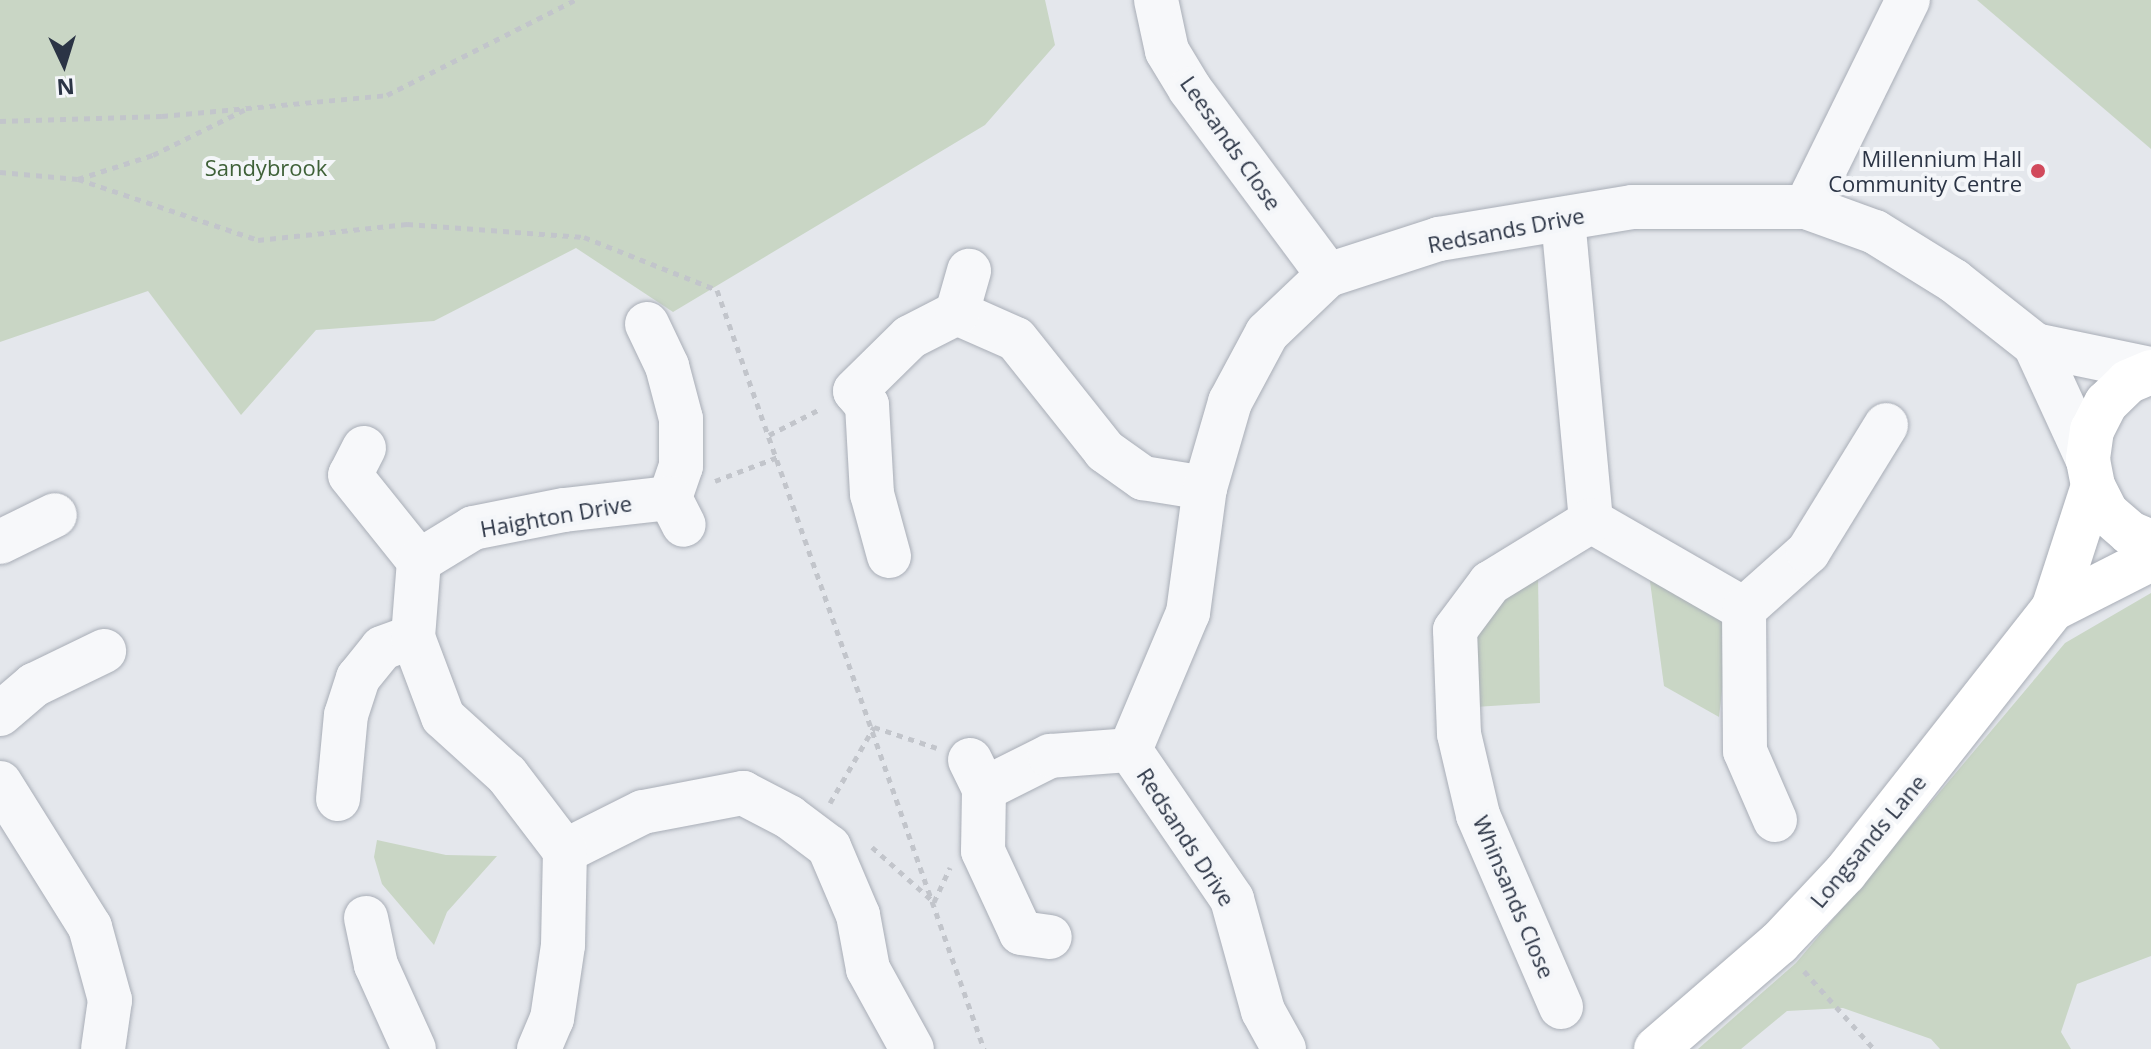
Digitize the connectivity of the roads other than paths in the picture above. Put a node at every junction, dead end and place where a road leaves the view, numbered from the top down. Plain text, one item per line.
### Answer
1 (1156, 0) edge
2 (1908, 0) edge
3 (1806, 207) junction
4 (1563, 219) junction
5 (969, 271) dead end
6 (1328, 275) junction
7 (957, 313) junction
8 (647, 324) dead end
9 (2035, 345) junction
10 (2151, 370) edge
11 (1886, 425) dead end
12 (364, 448) dead end
13 (2090, 473) junction
14 (1205, 488) junction
15 (55, 515) dead end
16 (1591, 521) junction
17 (0, 542) edge
18 (2151, 542) edge
19 (889, 556) dead end
20 (2151, 559) edge
21 (419, 561) junction
22 (1744, 609) junction
23 (2053, 609) junction
24 (413, 637) junction
25 (104, 651) dead end
26 (0, 714) edge
27 (1130, 750) junction
28 (0, 783) edge
29 (338, 799) dead end
30 (1775, 820) dead end
31 (565, 851) junction
32 (366, 918) dead end
33 (1050, 937) dead end
34 (1561, 1007) dead end
35 (103, 1049) edge
36 (414, 1049) edge
37 (539, 1049) edge
38 (912, 1049) edge
39 (1284, 1049) edge
40 (1656, 1049) edge

1 - 6 street, Leesands Close
2 - 3 street
3 - 4 street, Redsands Drive
3 - 9 street, Redsands Drive
4 - 6 street, Redsands Drive
4 - 16 street
5 - 7 street
6 - 14 street, Redsands Drive
7 - 14 street
7 - 19 street
8 - 21 street, Haighton Drive
9 - 10 street, Redsands Drive
9 - 13 street, Redsands Drive
10 - 13 main road, Longsands Lane
11 - 22 street
12 - 21 street
13 - 18 main road
13 - 23 main road, Longsands Lane
14 - 27 street, Redsands Drive
15 - 17 street
16 - 22 street
16 - 34 street, Whinsands Close
20 - 23 main road, Longsands Lane
21 - 24 street
22 - 30 street
23 - 40 main road, Longsands Lane
24 - 29 street
24 - 31 street
25 - 26 street
27 - 33 street
27 - 39 street, Redsands Drive
28 - 35 street
31 - 37 street
31 - 38 street
32 - 36 street

